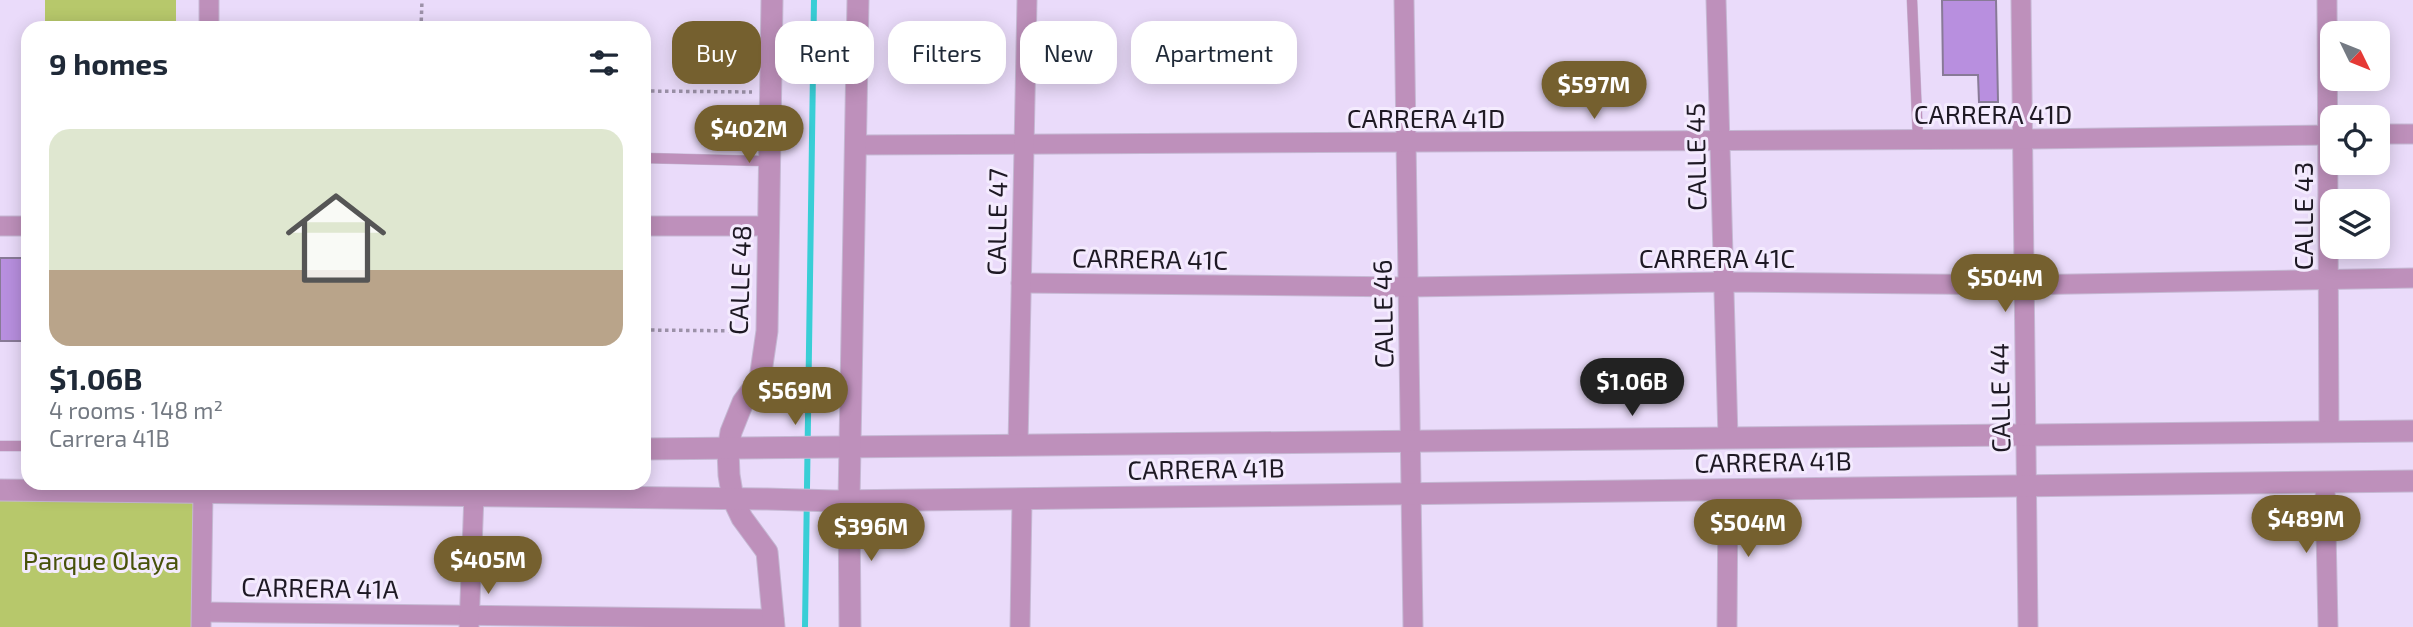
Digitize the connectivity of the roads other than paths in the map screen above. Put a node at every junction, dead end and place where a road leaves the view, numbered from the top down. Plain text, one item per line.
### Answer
1 (209, 0) edge
2 (772, 0) edge
3 (858, 0) edge
4 (1027, 0) edge
5 (1404, 0) edge
6 (1716, 0) edge
7 (1912, 0) edge
8 (2021, 0) edge
9 (2327, 0) edge
10 (209, 21) edge
11 (2329, 105) edge
12 (2390, 134) edge
13 (2413, 134) edge
14 (2320, 135) edge
15 (2023, 139) junction
16 (1721, 140) junction
17 (1918, 140) junction
18 (1024, 143) junction
19 (1406, 143) junction
20 (856, 145) junction
21 (651, 159) edge
22 (770, 162) junction
23 (2329, 175) edge
24 (0, 226) edge
25 (21, 226) edge
26 (651, 226) edge
27 (769, 226) junction
28 (2328, 278) junction
29 (2413, 278) edge
30 (1723, 282) junction
31 (1021, 283) junction
32 (2024, 285) junction
33 (1408, 287) junction
34 (2329, 432) junction
35 (2413, 432) edge
36 (2026, 436) junction
37 (1728, 439) junction
38 (1410, 441) junction
39 (1018, 445) junction
40 (0, 446) edge
41 (21, 446) edge
42 (852, 446) junction
43 (651, 449) edge
44 (728, 450) junction
45 (2413, 481) edge
46 (2325, 482) junction
47 (2027, 486) junction
48 (0, 490) edge
49 (21, 490) edge
50 (203, 490) edge
51 (305, 490) edge
52 (1728, 490) junction
53 (1410, 494) junction
54 (474, 495) junction
55 (733, 499) junction
56 (1022, 499) junction
57 (839, 501) junction
58 (202, 619) edge
59 (469, 622) edge
60 (774, 623) edge
61 (850, 627) edge
62 (1020, 627) edge
63 (1413, 627) edge
64 (1727, 627) edge
65 (2028, 627) edge
66 (2328, 627) edge

1 - 10 street
2 - 22 street, CALLE 48
3 - 20 street
4 - 18 street, CALLE 47
5 - 19 street, CALLE 46
6 - 16 street, CALLE 45
7 - 17 lane
8 - 15 street, CALLE 44
9 - 11 street, CALLE 43
12 - 13 street
14 - 15 street, CARRERA 41D
15 - 17 street, CARRERA 41D
15 - 32 street, CALLE 44
16 - 17 street, CARRERA 41D
16 - 19 street, CARRERA 41D
16 - 30 street, CALLE 45
18 - 19 street, CARRERA 41D
18 - 20 street, CARRERA 41D
18 - 31 street, CALLE 47
19 - 33 street, CALLE 46
20 - 42 street
21 - 22 lane
22 - 27 street, CALLE 48
23 - 28 street, CALLE 43
24 - 25 street
26 - 27 street
27 - 44 street, CALLE 48
28 - 29 street, CARRERA 41C
28 - 32 street, CARRERA 41C
28 - 34 street, CALLE 43
30 - 32 street, CARRERA 41C
30 - 33 street, CARRERA 41C
30 - 37 street, CALLE 45
31 - 33 street, CARRERA 41C
31 - 39 street, CALLE 47
32 - 36 street, CALLE 44
33 - 38 street, CALLE 46
34 - 35 street, CARRERA 41B
34 - 36 street, CARRERA 41B
36 - 37 street, CARRERA 41B
36 - 47 street, CALLE 44
37 - 38 street, CARRERA 41B
38 - 39 street, CARRERA 41B
38 - 53 street, CALLE 46
39 - 42 street, CARRERA 41B
40 - 41 lane
42 - 44 street, CARRERA 41B
42 - 57 street
43 - 44 street, CARRERA 41B
44 - 55 street, CALLE 48
45 - 46 street, CARRERA 41B
46 - 47 street, CARRERA 41B
46 - 66 street
47 - 52 street, CARRERA 41B
47 - 65 street, CALLE 44
48 - 49 street, CARRERA 41B
50 - 58 street
51 - 54 street, CARRERA 41B
52 - 53 street, CARRERA 41B
52 - 64 street
53 - 56 street, CARRERA 41B
53 - 63 street, CALLE 46
54 - 55 street, CARRERA 41B
54 - 59 street
55 - 57 street, CARRERA 41B
55 - 60 street, CALLE 48
56 - 57 street, CARRERA 41B
56 - 62 street
57 - 61 street
58 - 59 street, CARRERA 41A
59 - 60 street, CARRERA 41A

